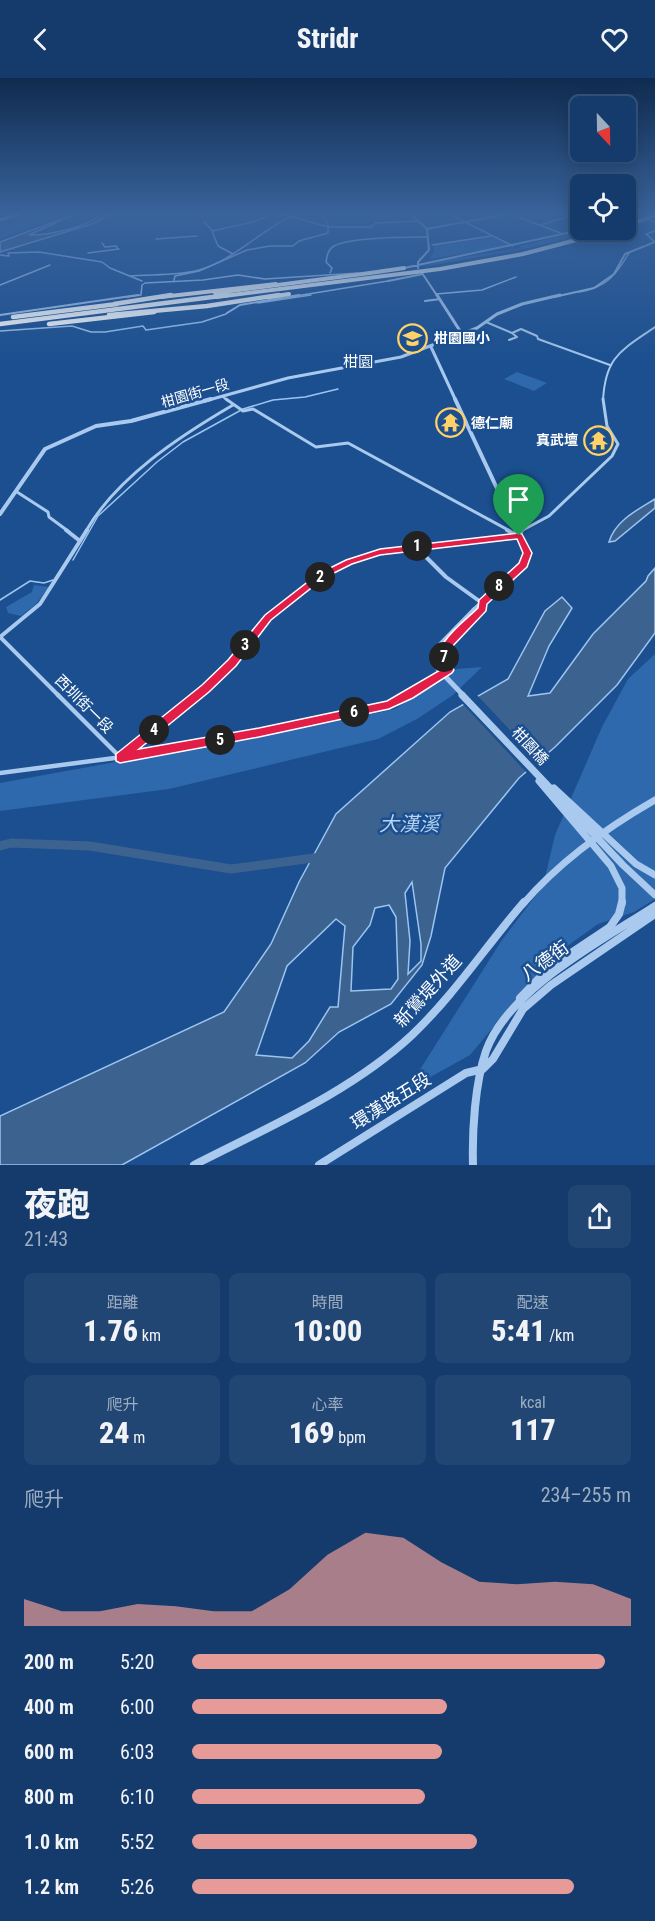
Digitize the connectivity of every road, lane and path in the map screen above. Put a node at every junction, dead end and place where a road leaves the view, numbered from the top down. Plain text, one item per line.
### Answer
1 (50, 265) dead end
2 (214, 265) edge
3 (328, 265) edge
4 (420, 265) edge
5 (424, 265) edge
6 (440, 265) edge
7 (456, 265) edge
8 (619, 265) edge
9 (418, 267) junction
10 (404, 268) junction
11 (202, 271) joint
12 (391, 273) junction
13 (329, 274) junction
14 (516, 277) dead end
15 (174, 280) junction
16 (388, 281) junction
17 (0, 285) edge
18 (436, 294) junction
19 (440, 299) junction
20 (425, 301) dead end
21 (114, 304) junction
22 (227, 313) dead end
23 (0, 322) edge
24 (486, 322) junction
25 (655, 327) edge
26 (512, 333) junction
27 (462, 334) junction
28 (509, 340) dead end
29 (431, 347) junction
30 (610, 365) junction
31 (223, 396) junction
32 (233, 405) junction
33 (17, 492) junction
34 (0, 514) edge
35 (519, 536) junction
36 (80, 541) junction
37 (425, 556) dead end
38 (482, 603) junction
39 (0, 637) edge
40 (491, 725) junction
41 (120, 757) junction
42 (0, 773) edge
43 (655, 800) edge
44 (655, 875) edge
45 (655, 895) edge
46 (655, 906) edge
47 (655, 914) edge
48 (547, 970) joint
49 (516, 1004) junction
50 (483, 1069) junction
51 (194, 1165) edge
52 (319, 1165) edge
53 (473, 1165) edge

1 - 17 street
2 - 11 street
3 - 13 street
4 - 9 street
5 - 9 street
6 - 12 highway
7 - 23 highway
8 - 24 street, 柑園街一段
9 - 10 street
10 - 13 street
10 - 21 highway, bridge
11 - 15 street
12 - 21 highway
12 - 23 highway
13 - 15 street
14 - 18 street
15 - 23 street
16 - 18 street
16 - 22 street
16 - 23 highway, bridge
18 - 19 street
19 - 20 street
19 - 27 street
21 - 23 highway
24 - 26 street
24 - 27 street, 柑園街一段
25 - 30 street
26 - 28 street
26 - 30 street
27 - 29 street, 柑園街一段
29 - 31 street, 柑園街一段
29 - 35 street
30 - 35 street
31 - 32 street
31 - 33 street, 柑園街一段
32 - 35 street
32 - 36 street
33 - 34 street, 柑園街一段
33 - 36 street
35 - 38 street
35 - 41 street
36 - 39 street
37 - 38 street
38 - 40 street, 柑園橋, bridge
38 - 41 street
39 - 41 street, 西圳街一段
40 - 44 street, bridge
40 - 45 street, 柑園橋, bridge
40 - 48 street, bridge
41 - 42 street
43 - 51 street, 新鶯堤外道
46 - 49 street, 八德街
47 - 50 street, 八德街
48 - 49 street
49 - 50 street, 八德街
50 - 52 street, 環漢路五段
50 - 53 street, 八德街

